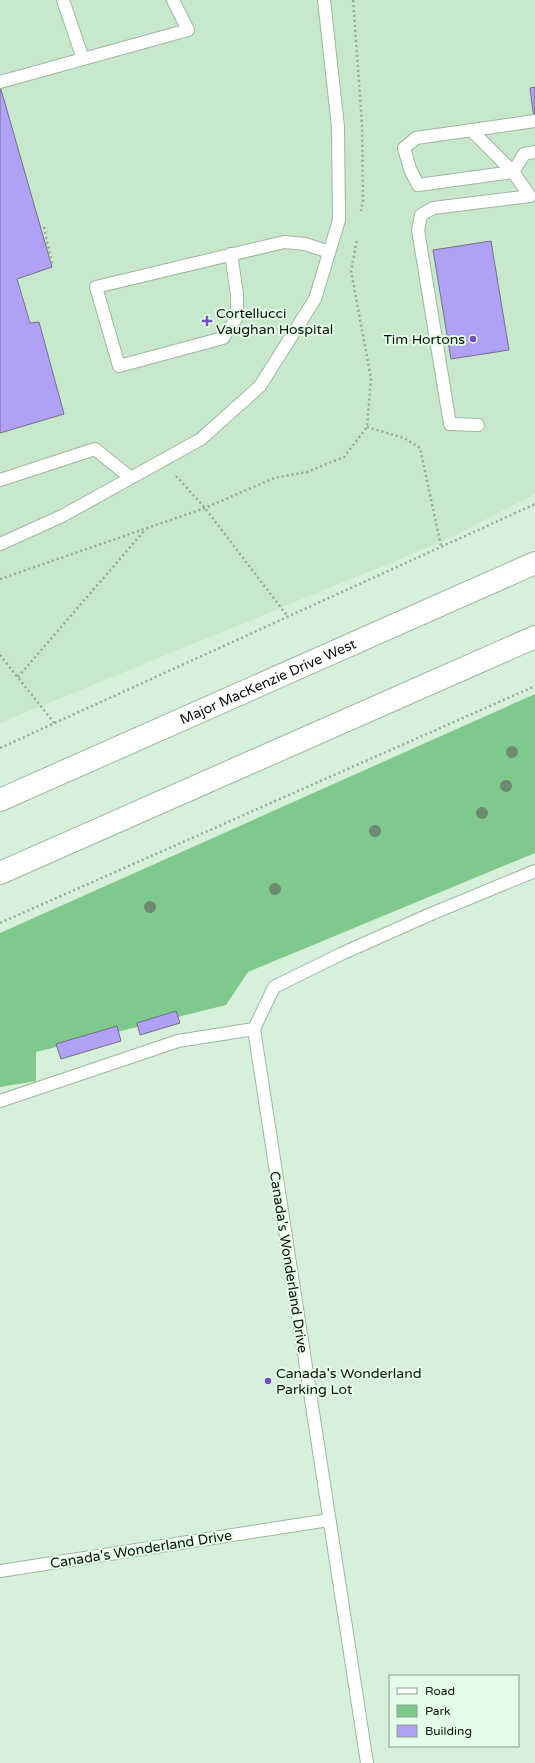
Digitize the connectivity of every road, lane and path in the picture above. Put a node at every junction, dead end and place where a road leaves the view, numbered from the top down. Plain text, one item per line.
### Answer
1 (63, 0) edge
2 (173, 0) edge
3 (324, 0) edge
4 (83, 59) junction
5 (0, 82) edge
6 (535, 121) edge
7 (471, 130) junction
8 (535, 152) edge
9 (513, 172) junction
10 (44, 227) dead end
11 (329, 252) junction
12 (231, 254) junction
13 (52, 264) dead end
14 (478, 425) dead end
15 (163, 460) junction
16 (131, 478) junction
17 (0, 480) edge
18 (535, 504) edge
19 (205, 508) junction
20 (145, 530) junction
21 (0, 544) edge
22 (441, 546) junction
23 (535, 563) edge
24 (0, 579) edge
25 (288, 617) junction
26 (535, 637) edge
27 (0, 655) edge
28 (18, 676) junction
29 (535, 686) edge
30 (56, 724) junction
31 (0, 748) edge
32 (0, 800) edge
33 (535, 871) edge
34 (0, 873) edge
35 (0, 923) edge
36 (254, 1029) junction
37 (0, 1101) edge
38 (329, 1520) junction
39 (0, 1570) edge
40 (367, 1763) edge

1 - 4 lane
2 - 4 lane
3 - 11 lane
4 - 5 lane
6 - 7 lane
7 - 9 lane
7 - 9 lane
8 - 9 lane
9 - 14 lane
10 - 13 path
11 - 12 lane
11 - 15 lane
12 - 12 lane
15 - 16 lane
15 - 19 path
16 - 17 lane
16 - 21 lane
18 - 22 path
19 - 20 path
19 - 22 path
19 - 25 path
20 - 24 path
20 - 28 path
22 - 25 path
23 - 32 main road, Major MacKenzie Drive West
25 - 30 path
26 - 34 main road
27 - 28 path
28 - 30 path
29 - 35 path
30 - 31 path
33 - 36 lane
36 - 37 lane
36 - 38 lane, Canada's Wonderland Drive
38 - 39 lane, Canada's Wonderland Drive
38 - 40 lane, Canada's Wonderland Drive

